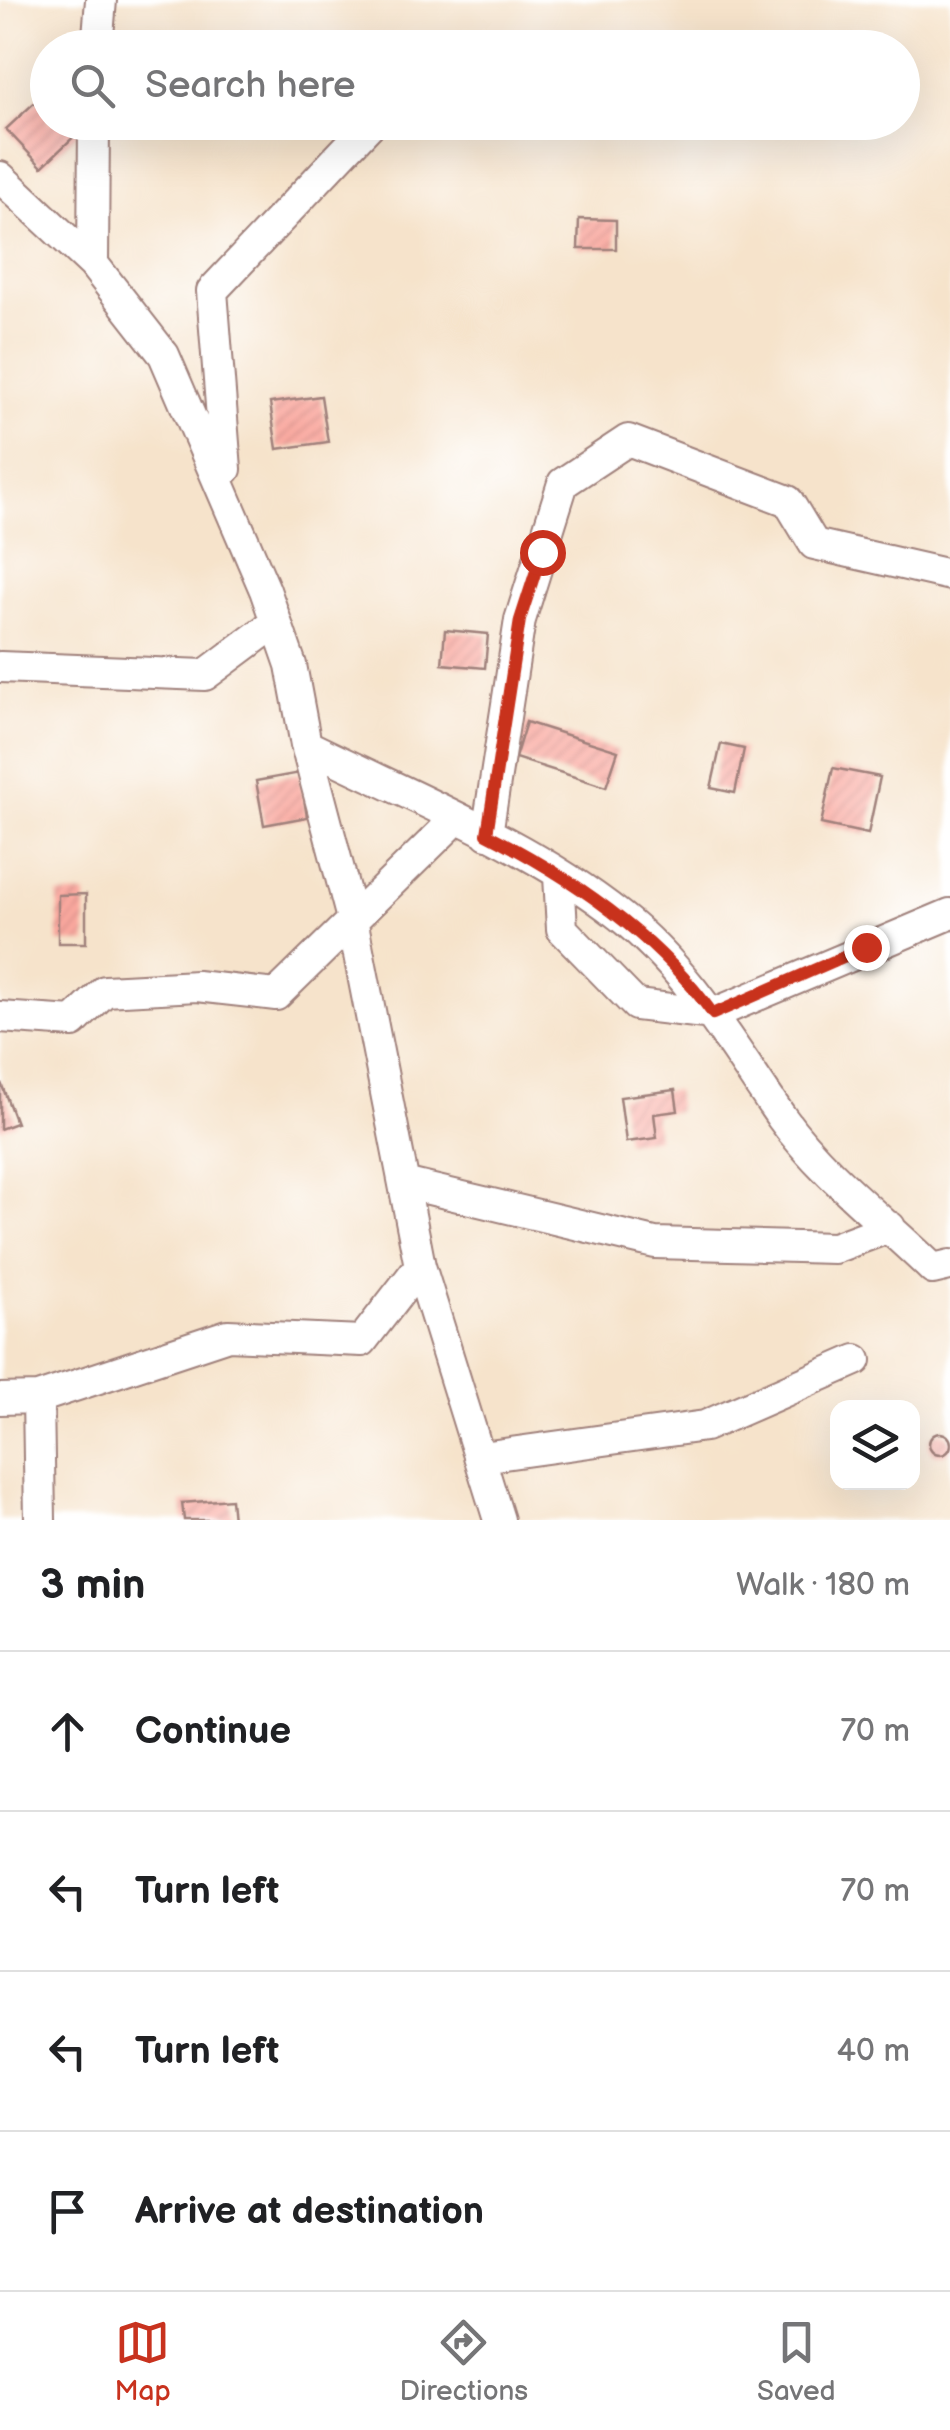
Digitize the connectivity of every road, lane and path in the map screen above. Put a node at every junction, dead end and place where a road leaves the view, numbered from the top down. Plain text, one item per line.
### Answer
1 (100, 0) edge
2 (98, 30) edge
3 (94, 140) edge
4 (355, 140) edge
5 (0, 178) edge
6 (93, 264) junction
7 (228, 496) junction
8 (950, 576) edge
9 (276, 622) junction
10 (0, 667) edge
11 (306, 745) junction
12 (456, 820) junction
13 (487, 834) junction
14 (559, 876) junction
15 (950, 914) edge
16 (352, 919) junction
17 (713, 1014) junction
18 (0, 1016) edge
19 (404, 1183) junction
20 (890, 1227) junction
21 (950, 1265) edge
22 (420, 1266) junction
23 (856, 1360) dead end
24 (0, 1398) edge
25 (38, 1398) junction
26 (482, 1456) junction
27 (40, 1520) edge
28 (499, 1520) edge

1 - 2 street
3 - 6 street
4 - 7 street
5 - 6 street
6 - 7 street
7 - 9 street
8 - 13 street
9 - 10 street
9 - 11 street
11 - 12 street
11 - 16 street
12 - 13 street
12 - 16 street
13 - 14 street
14 - 17 street
14 - 17 street
15 - 17 street
16 - 18 street
16 - 19 street
17 - 20 street
19 - 20 street
19 - 22 street
20 - 21 street
22 - 25 street
22 - 26 street
23 - 26 street
24 - 25 street
25 - 27 street
26 - 28 street

